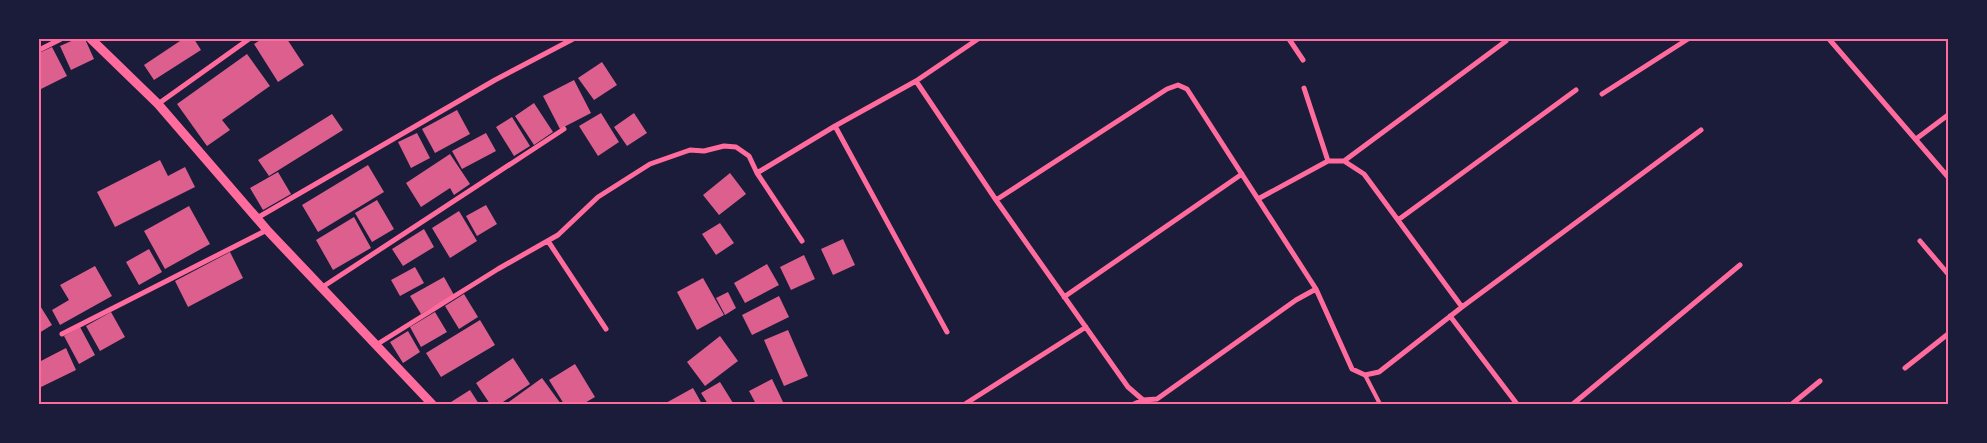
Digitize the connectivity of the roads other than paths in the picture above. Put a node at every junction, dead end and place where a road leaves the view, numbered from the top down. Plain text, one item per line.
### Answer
1 (61, 39) edge
2 (91, 39) edge
3 (249, 39) edge
4 (572, 39) edge
5 (978, 39) edge
6 (1289, 39) edge
7 (1688, 39) edge
8 (1829, 39) edge
9 (1506, 41) dead end
10 (39, 50) edge
11 (1303, 60) dead end
12 (916, 81) junction
13 (1304, 88) dead end
14 (1576, 90) dead end
15 (1602, 94) dead end
16 (158, 104) junction
17 (1948, 114) edge
18 (835, 126) junction
19 (564, 129) dead end
20 (1701, 130) dead end
21 (1916, 139) junction
22 (1328, 161) junction
23 (1344, 161) junction
24 (757, 173) junction
25 (1242, 174) junction
26 (1948, 176) edge
27 (1258, 198) junction
28 (996, 200) junction
29 (257, 218) junction
30 (1398, 220) junction
31 (267, 230) junction
32 (548, 241) junction
33 (802, 241) dead end
34 (1920, 241) dead end
35 (1740, 265) dead end
36 (1948, 273) edge
37 (320, 288) junction
38 (1316, 289) junction
39 (1064, 297) junction
40 (1462, 307) junction
41 (1450, 316) junction
42 (1086, 327) junction
43 (606, 329) dead end
44 (947, 332) dead end
45 (62, 334) dead end
46 (1948, 334) edge
47 (376, 346) junction
48 (1905, 368) dead end
49 (1365, 375) junction
50 (1820, 381) dead end
51 (1144, 402) edge
52 (432, 404) edge
53 (965, 404) edge
54 (1134, 404) edge
55 (1380, 404) edge
56 (1517, 404) edge
57 (1573, 404) edge
58 (1792, 404) edge

1 - 10 street
2 - 16 street
3 - 16 street
4 - 29 street
5 - 12 street
6 - 11 street
7 - 15 street
8 - 21 street
9 - 23 street
12 - 18 street
12 - 28 street
13 - 22 street
14 - 30 street
16 - 29 street
17 - 21 street
18 - 24 street
18 - 44 street
19 - 37 street
20 - 40 street
21 - 26 street
22 - 23 street
22 - 27 street
23 - 30 street
24 - 32 street
24 - 33 street
25 - 27 street
25 - 28 street
25 - 39 street
27 - 38 street
28 - 39 street
29 - 31 street
30 - 40 street
31 - 37 street
31 - 45 street
32 - 43 street
32 - 47 street
34 - 36 street
35 - 57 street
37 - 47 street
38 - 49 street
38 - 51 street
39 - 42 street
40 - 41 street
41 - 49 street
41 - 56 street
42 - 51 street
42 - 53 street
46 - 48 street
47 - 52 street
49 - 55 lane
50 - 58 street
51 - 54 street

